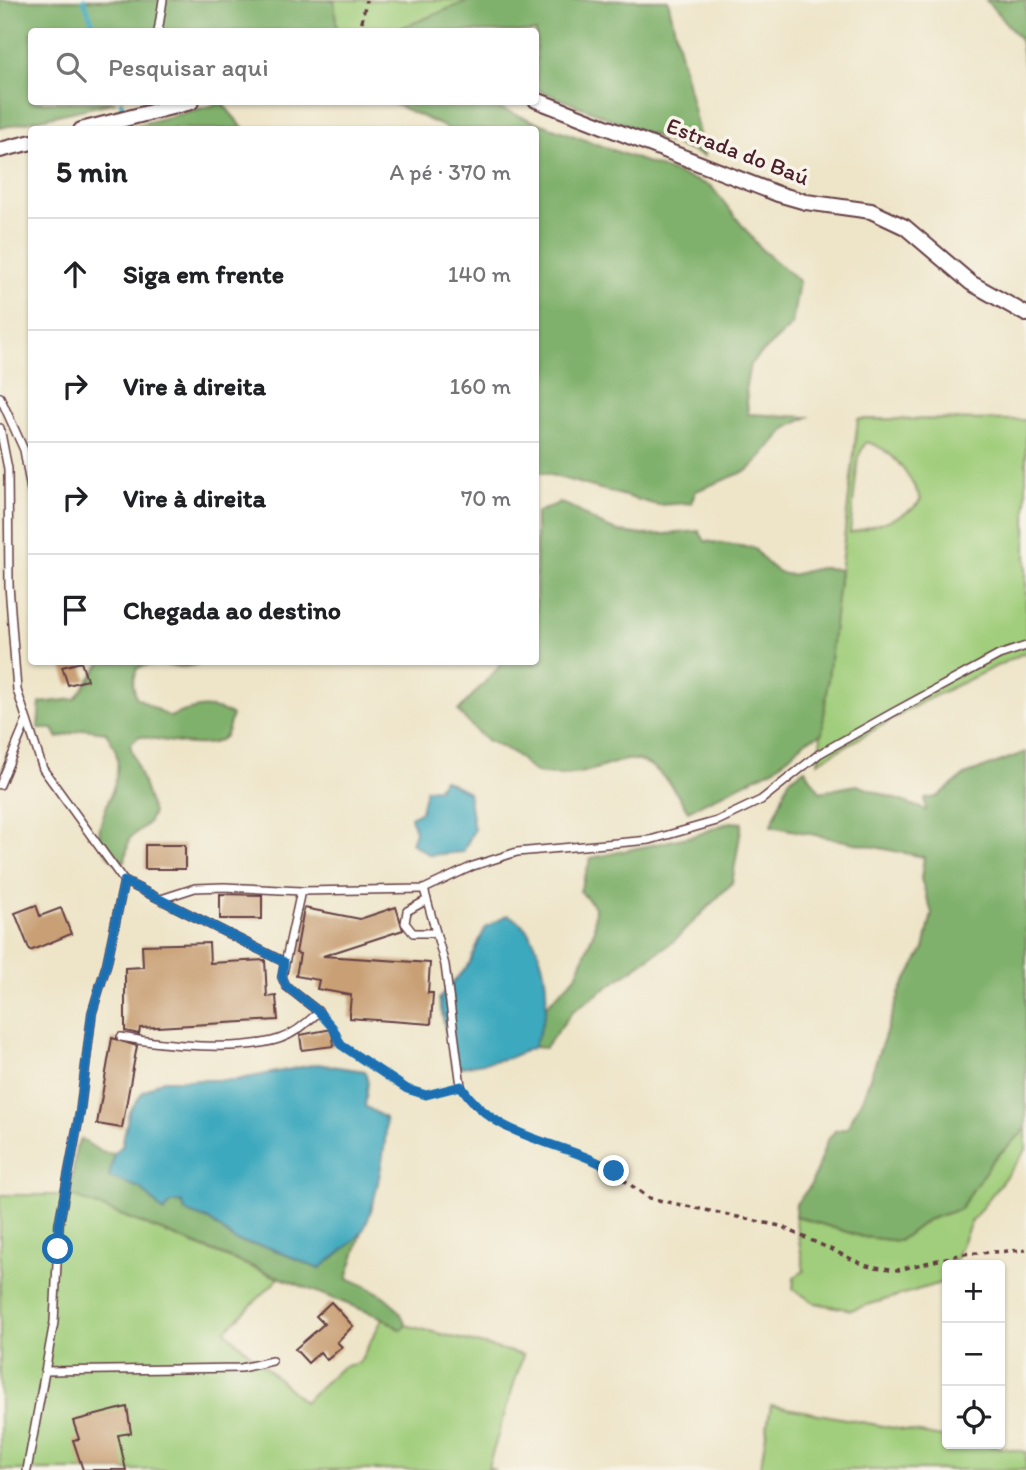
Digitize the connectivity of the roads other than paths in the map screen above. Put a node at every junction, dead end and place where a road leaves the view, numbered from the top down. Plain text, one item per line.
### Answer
1 (163, 0) edge
2 (159, 28) edge
3 (539, 101) edge
4 (170, 105) edge
5 (148, 108) edge
6 (93, 126) edge
7 (28, 143) edge
8 (0, 150) edge
9 (1026, 314) edge
10 (0, 397) edge
11 (0, 428) edge
12 (28, 473) edge
13 (1026, 646) edge
14 (26, 721) junction
15 (0, 785) edge
16 (124, 881) junction
17 (424, 889) junction
18 (301, 891) junction
19 (161, 899) junction
20 (428, 900) junction
21 (436, 933) junction
22 (284, 962) junction
23 (121, 1037) dead end
24 (461, 1086) road end
25 (272, 1361) dead end
26 (46, 1371) junction
27 (27, 1470) edge

1 - 2 lane
3 - 9 street, Estrada do Baú
4 - 5 street
5 - 6 street
7 - 8 street
10 - 12 lane
11 - 14 lane
13 - 17 lane
14 - 15 lane
14 - 16 lane
16 - 19 lane
16 - 26 lane
17 - 18 lane
17 - 20 lane
18 - 19 lane
18 - 22 lane
19 - 22 lane
20 - 21 lane
20 - 21 lane
21 - 24 lane
22 - 23 lane
25 - 26 lane
26 - 27 lane

